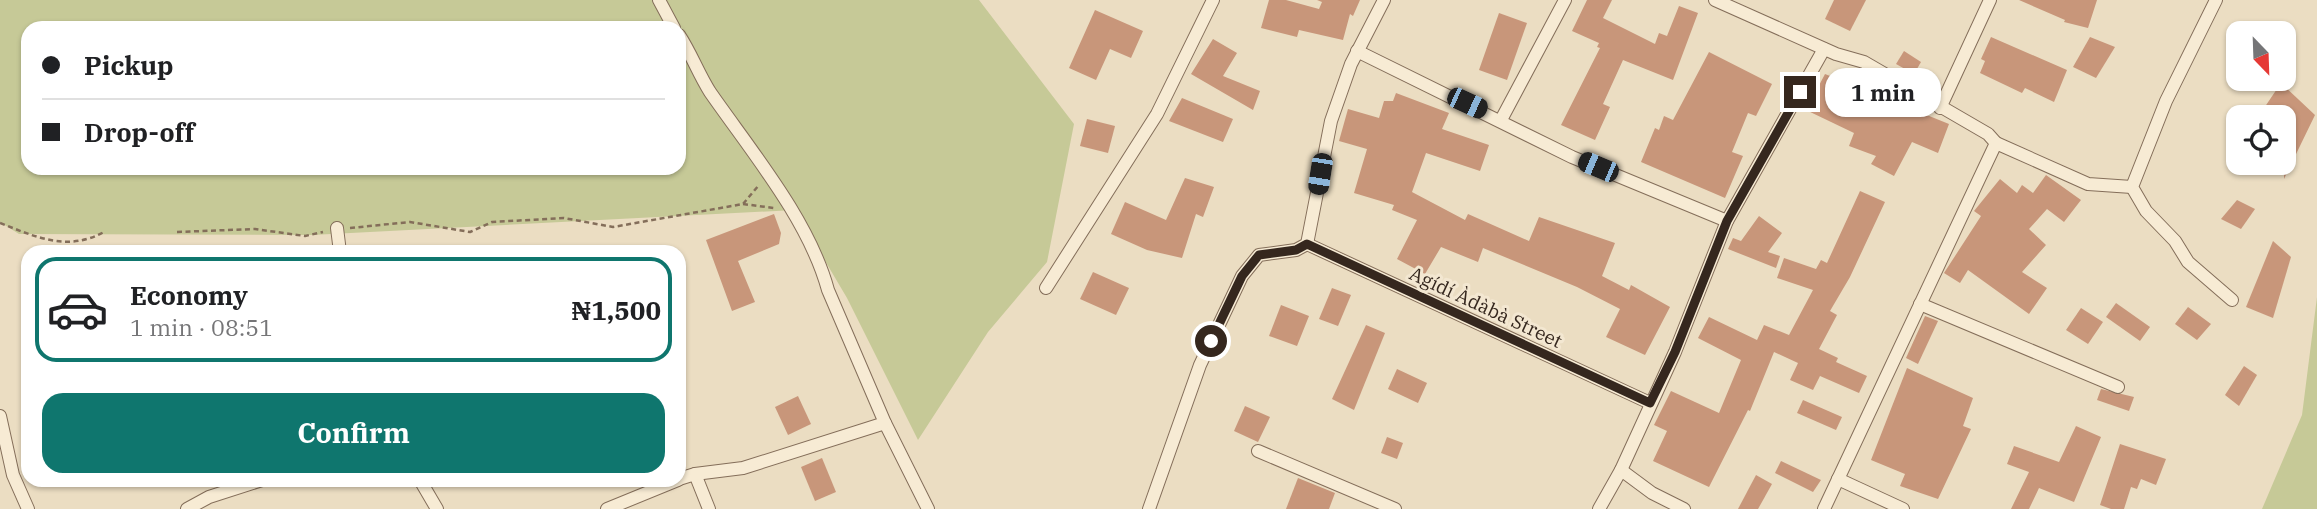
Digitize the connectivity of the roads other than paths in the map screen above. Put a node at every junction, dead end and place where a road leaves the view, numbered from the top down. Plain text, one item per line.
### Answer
1 (659, 0) edge
2 (1213, 0) edge
3 (1384, 0) edge
4 (1565, 0) edge
5 (1715, 0) edge
6 (1990, 0) edge
7 (2216, 0) edge
8 (670, 21) edge
9 (686, 49) edge
10 (1824, 49) junction
11 (1357, 51) junction
12 (1940, 108) junction
13 (1501, 120) junction
14 (1996, 143) junction
15 (2132, 187) junction
16 (1727, 221) junction
17 (337, 228) road end
18 (1307, 244) junction
19 (339, 245) edge
20 (1046, 288) dead end
21 (2232, 300) dead end
22 (1920, 304) junction
23 (2118, 387) dead end
24 (1650, 403) junction
25 (0, 416) edge
26 (885, 423) junction
27 (1258, 451) dead end
28 (1621, 470) junction
29 (695, 474) junction
30 (686, 477) edge
31 (1838, 479) junction
32 (240, 487) edge
33 (424, 487) edge
34 (660, 487) edge
35 (28, 509) edge
36 (187, 509) edge
37 (437, 509) edge
38 (607, 509) edge
39 (709, 509) edge
40 (928, 509) edge
41 (1149, 509) edge
42 (1395, 509) edge
43 (1599, 509) edge
44 (1684, 509) edge
45 (1824, 509) edge
46 (1903, 509) edge

1 - 8 street
2 - 20 street
3 - 11 street
4 - 13 street
5 - 10 street
6 - 12 street
7 - 15 street
9 - 26 street
10 - 12 street
10 - 16 street
11 - 13 street
11 - 18 street
12 - 14 street
13 - 16 street
14 - 15 street
14 - 22 street
15 - 21 street
16 - 24 street
17 - 19 street
18 - 24 street, Agídí Àdàbà Street
18 - 41 street
22 - 23 street
22 - 31 street
24 - 28 street
25 - 35 street
26 - 29 street
26 - 40 street
27 - 42 street
28 - 43 street
28 - 44 street
29 - 30 street
29 - 39 street
31 - 45 street
31 - 46 street
32 - 36 street
33 - 37 street
34 - 38 street

